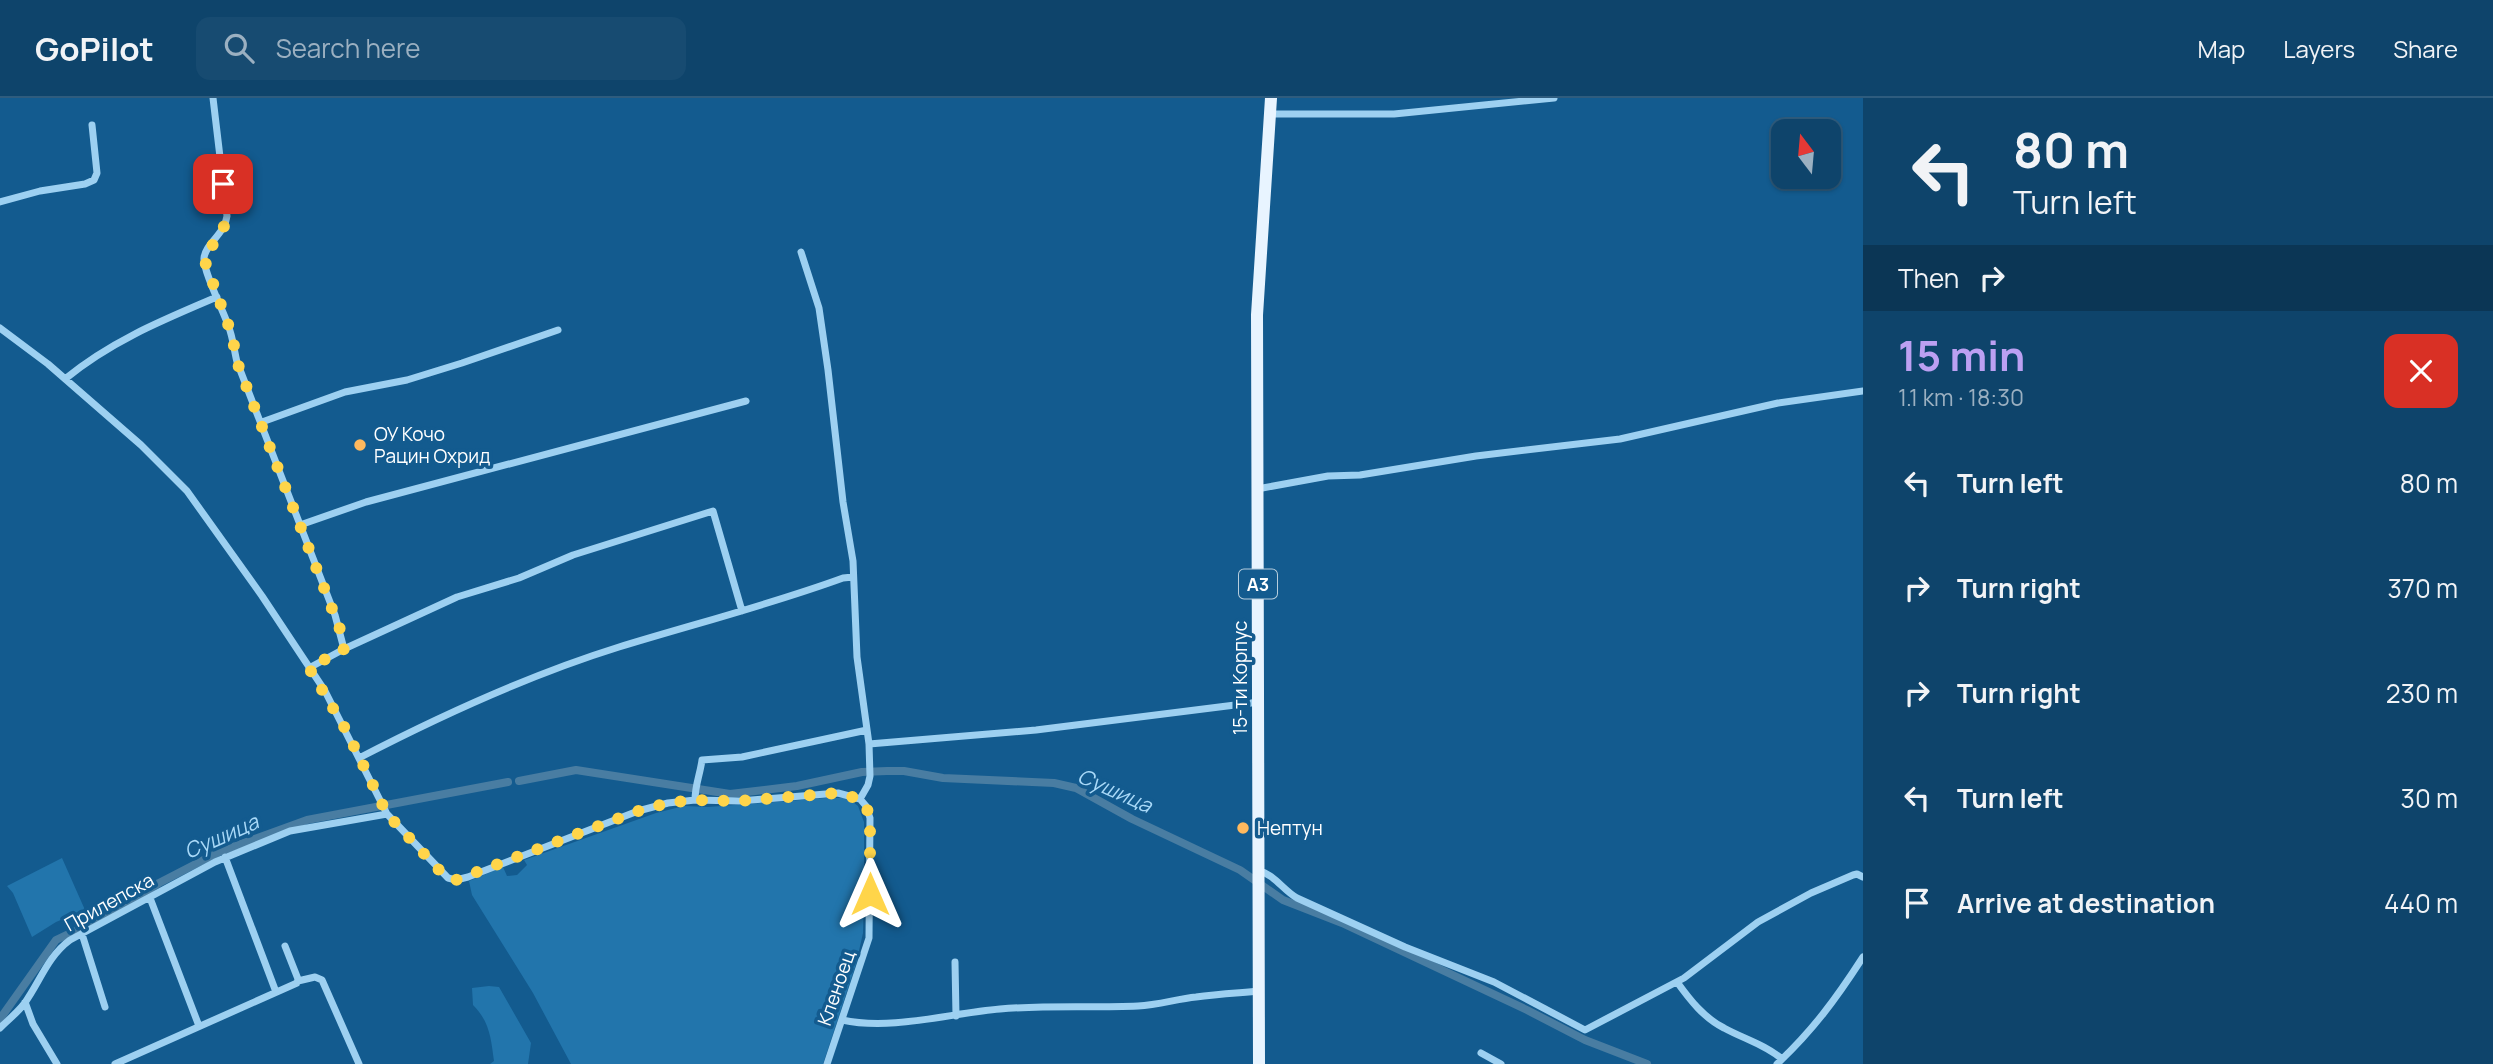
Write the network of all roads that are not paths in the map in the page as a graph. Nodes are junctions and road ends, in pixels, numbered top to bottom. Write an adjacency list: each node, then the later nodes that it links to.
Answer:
1 (213, 98): 8 (street)
2 (1271, 98): 4 (main road, A3)
3 (1554, 98): 4 (street)
4 (1270, 114): 15 (main road, 15-ти Корпус / A3)
5 (92, 125): 6 (street)
6 (0, 202)
7 (801, 253): 17 (street)
8 (217, 297): 11 (street); 14 (street)
9 (0, 328): 11 (street)
10 (558, 330): 14 (street)
11 (65, 379): 20 (street)
12 (1863, 391): 15 (street)
13 (746, 401): 16 (street)
14 (262, 422): 16 (street)
15 (1257, 489): 21 (main road, 15-ти Корпус / A3)
16 (300, 525): 19 (street)
17 (853, 577): 18 (street); 22 (street)
18 (742, 611): 19 (street); 24 (street)
19 (344, 649): 20 (street)
20 (309, 668): 24 (street)
21 (1259, 702): 23 (street); 29 (main road, 15-ти Корпус / A3)
22 (867, 730): 23 (street); 26 (street)
23 (869, 744): 25 (street)
24 (359, 758): 27 (street)
25 (860, 799): 26 (street); 43 (street, Кленоец)
26 (695, 800): 27 (street)
27 (387, 814): 28 (street, Прилепска)
28 (225, 857): 31 (street, Прилепска); 39 (street)
29 (1259, 873): 37 (street); 38 (main road, 15-ти Корпус / A3)
30 (1863, 877): 37 (street)
31 (150, 898): 32 (street, Прилепска); 44 (street)
32 (82, 934): 40 (street, Прилепска); 41 (street)
33 (285, 946): 36 (street)
34 (1863, 957): 47 (street)
35 (955, 962): 42 (street)
36 (298, 981): 39 (street); 50 (street)
37 (1676, 982): 47 (street)
38 (1259, 991): 42 (street); 52 (main road, 15-ти Корпус / A3)
39 (276, 992): 44 (street)
40 (24, 1002): 45 (street, Прилепска); 48 (street)
41 (106, 1007)
42 (956, 1016): 43 (street)
43 (842, 1020): 51 (street, Кленоец)
44 (198, 1026): 49 (street)
45 (0, 1028)
46 (1481, 1054): 53 (street)
47 (1779, 1062)
48 (57, 1064)
49 (115, 1064)
50 (359, 1064)
51 (827, 1064)
52 (1259, 1064)
53 (1502, 1064)

